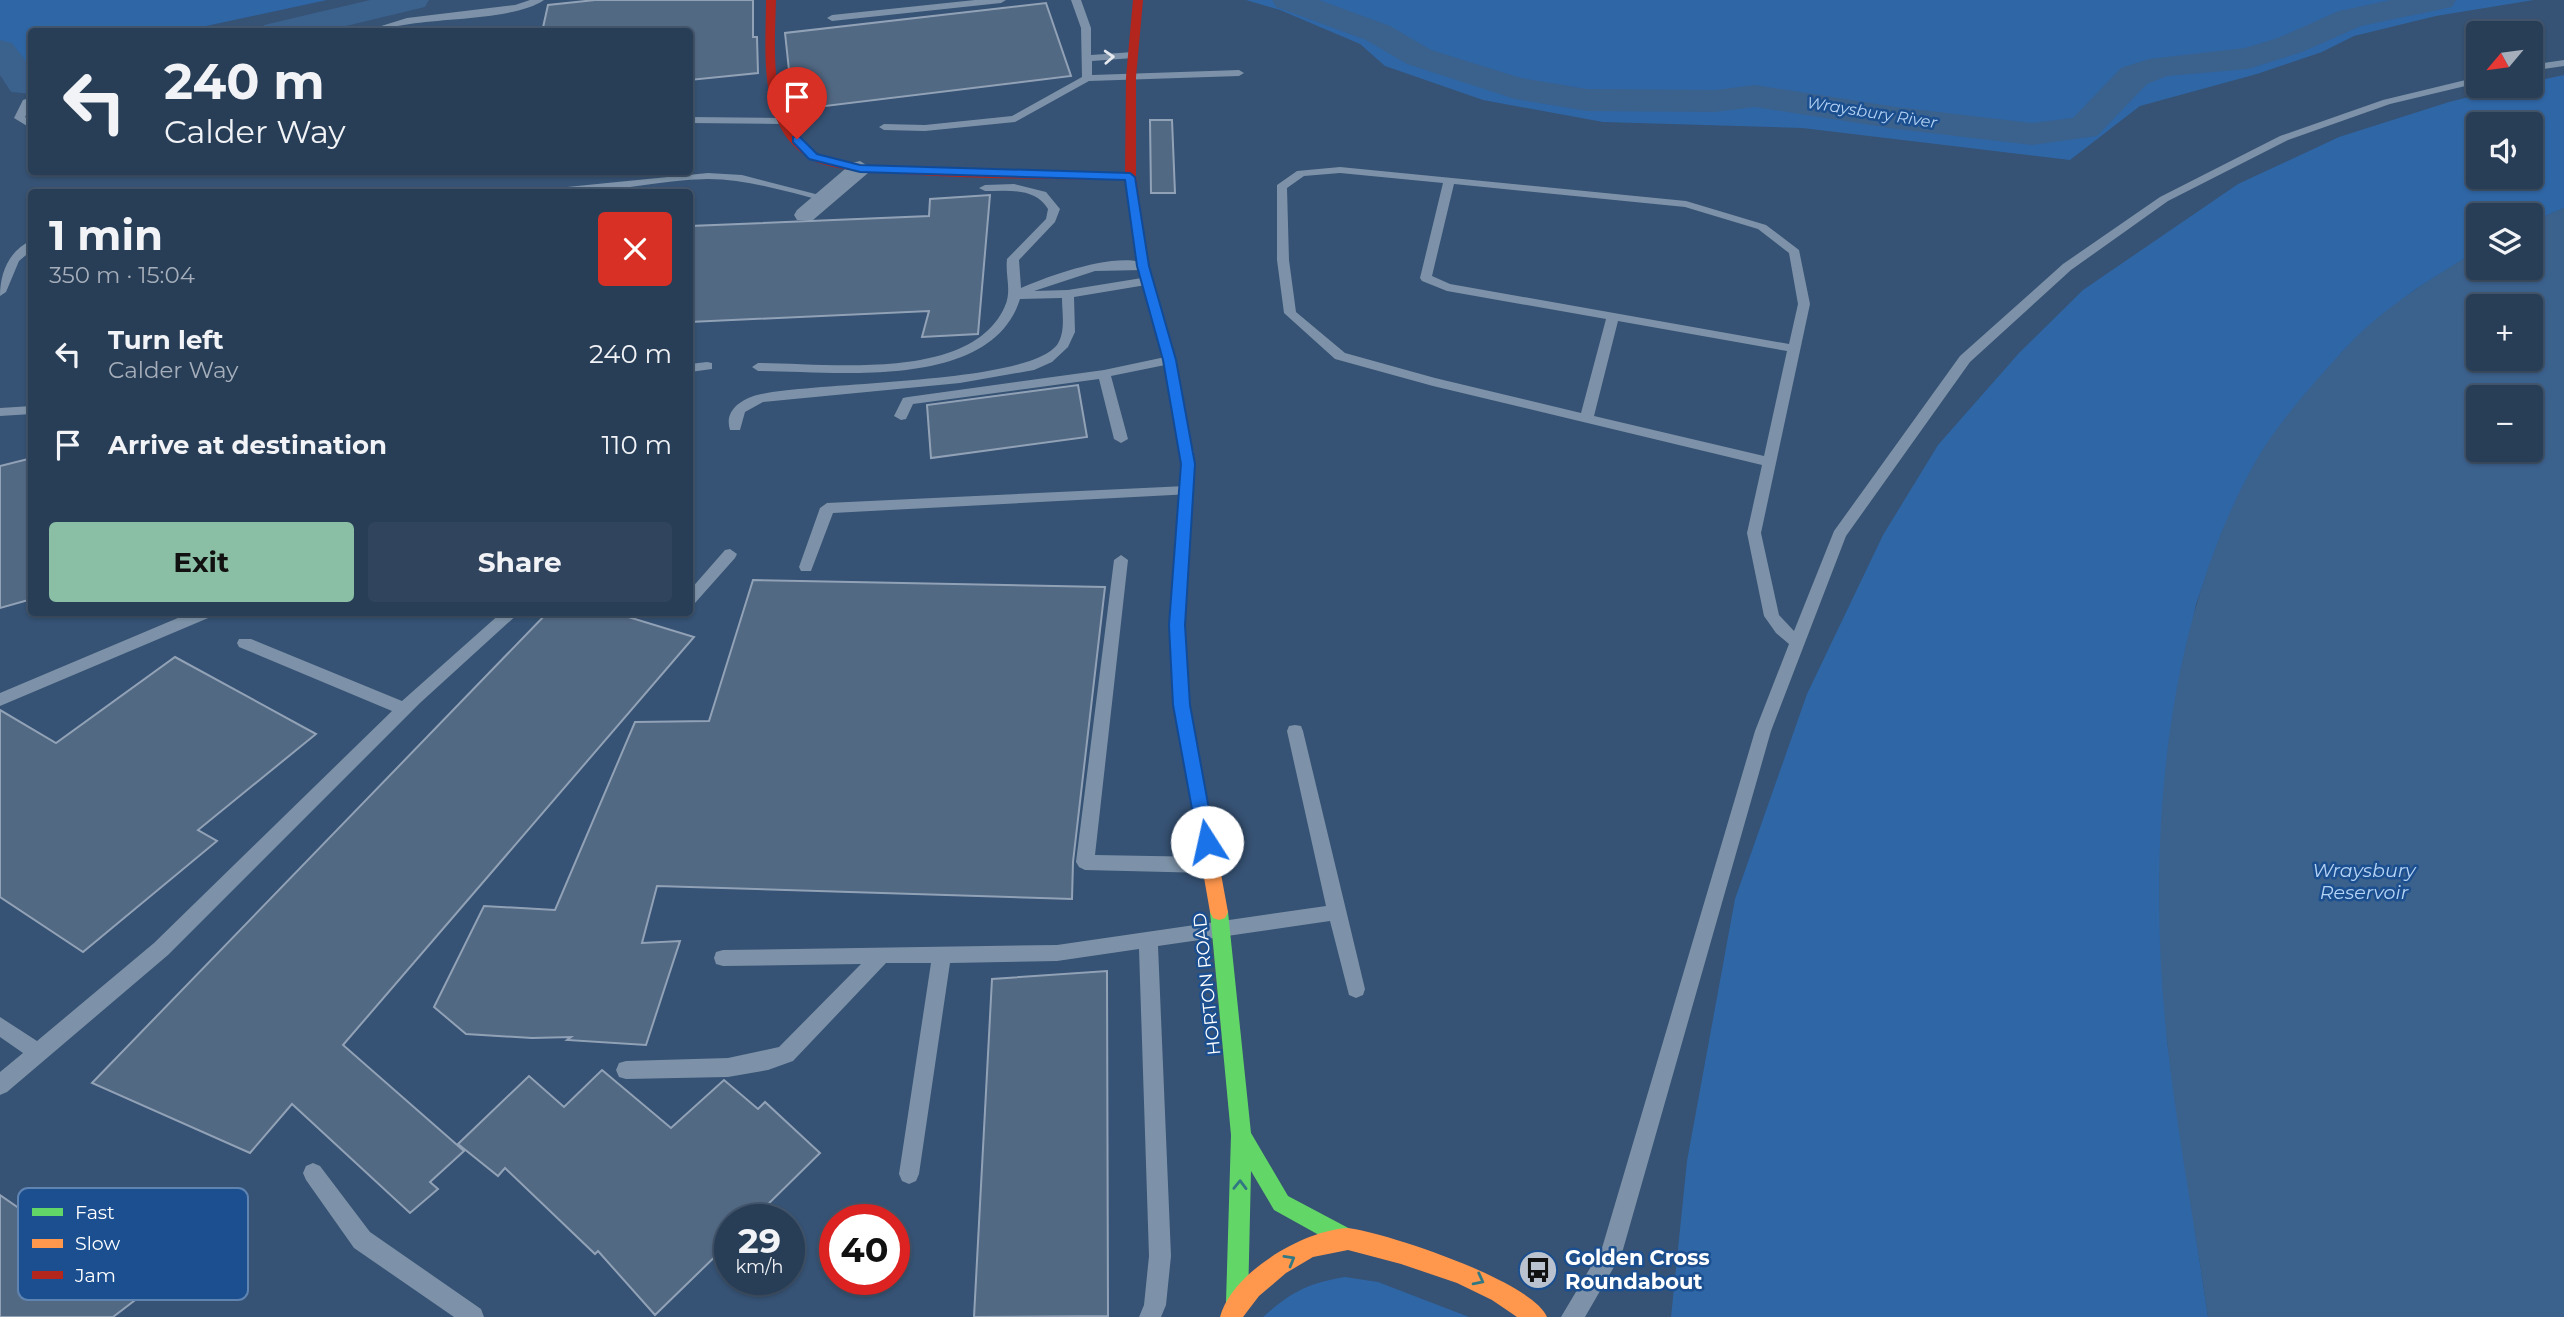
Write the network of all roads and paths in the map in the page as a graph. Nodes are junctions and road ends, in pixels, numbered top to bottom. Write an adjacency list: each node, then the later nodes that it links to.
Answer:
1 (539, 0): 7 (lane)
2 (771, 0): 18 (street)
3 (1001, 0): 6 (lane)
4 (1076, 0): 9 (lane)
5 (1138, 0): 8 (street, HORTON ROAD)
6 (832, 18)
7 (381, 28)
8 (1133, 55): 9 (lane, one-way to 8); 13 (street, HORTON ROAD)
9 (1086, 58): 14 (lane)
10 (2564, 63): 11 (lane)
11 (2543, 66)
12 (1239, 73): 13 (lane)
13 (1131, 76): 14 (lane); 22 (street, HORTON ROAD)
14 (1087, 78): 20 (lane)
15 (2466, 83): 57 (lane)
16 (28, 102): 19 (lane)
17 (693, 120): 18 (lane)
18 (785, 121): 21 (street)
19 (28, 124)
20 (884, 127)
21 (860, 168): 22 (street); 26 (street)
22 (1130, 177): 28 (street, HORTON ROAD)
23 (1450, 181): 35 (lane); 36 (lane); 45 (lane)
24 (985, 188): 34 (lane)
25 (577, 189): 26 (lane)
26 (825, 198): 27 (street)
27 (805, 215)
28 (1138, 237): 30 (lane); 31 (street, HORTON ROAD)
29 (28, 247): 32 (lane)
30 (1094, 269): 31 (lane); 34 (lane)
31 (1146, 274): 33 (lane); 37 (street, HORTON ROAD)
32 (0, 292)
33 (1068, 294): 34 (lane); 46 (lane)
34 (1015, 295): 39 (lane)
35 (1613, 317): 36 (lane); 45 (lane)
36 (1794, 349): 48 (lane)
37 (1170, 360): 41 (lane); 49 (street, HORTON ROAD)
38 (707, 366): 40 (lane)
39 (758, 367)
40 (693, 368)
41 (1104, 374): 44 (lane); 47 (lane)
42 (28, 410): 43 (lane)
43 (0, 412)
44 (901, 416)
45 (1586, 419): 48 (lane)
46 (735, 427)
47 (1121, 439)
48 (1770, 462): 57 (lane)
49 (1186, 491): 52 (lane); 61 (street, HORTON ROAD)
50 (730, 554): 53 (lane)
51 (1121, 560): 61 (lane)
52 (806, 567)
53 (693, 596)
54 (198, 616): 58 (lane)
55 (509, 616): 59 (lane)
56 (245, 642): 59 (lane)
57 (1797, 642): 81 (lane)
58 (0, 699)
59 (404, 709): 70 (lane)
60 (1295, 731): 62 (lane)
61 (1211, 865): 63 (street, HORTON ROAD)
62 (1338, 912): 63 (lane); 68 (lane)
63 (1222, 927): 64 (lane); 73 (street, HORTON ROAD)
64 (1149, 940): 66 (lane); 79 (lane)
65 (882, 955): 66 (lane); 67 (lane); 71 (lane)
66 (942, 955): 75 (lane)
67 (723, 958)
68 (1356, 989)
69 (0, 1026): 70 (lane)
70 (38, 1053): 72 (lane)
71 (626, 1070)
72 (0, 1085)
73 (1241, 1135): 76 (street, HORTON ROAD); 77 (street, HORTON ROAD, one-way to 73)
74 (313, 1173): 78 (lane)
75 (909, 1174)
76 (1346, 1239): 77 (street, one-way to 76); 80 (street, one-way to 80)
77 (1234, 1310)
78 (473, 1317)
79 (1150, 1317)
80 (1536, 1317)
81 (1572, 1317)

